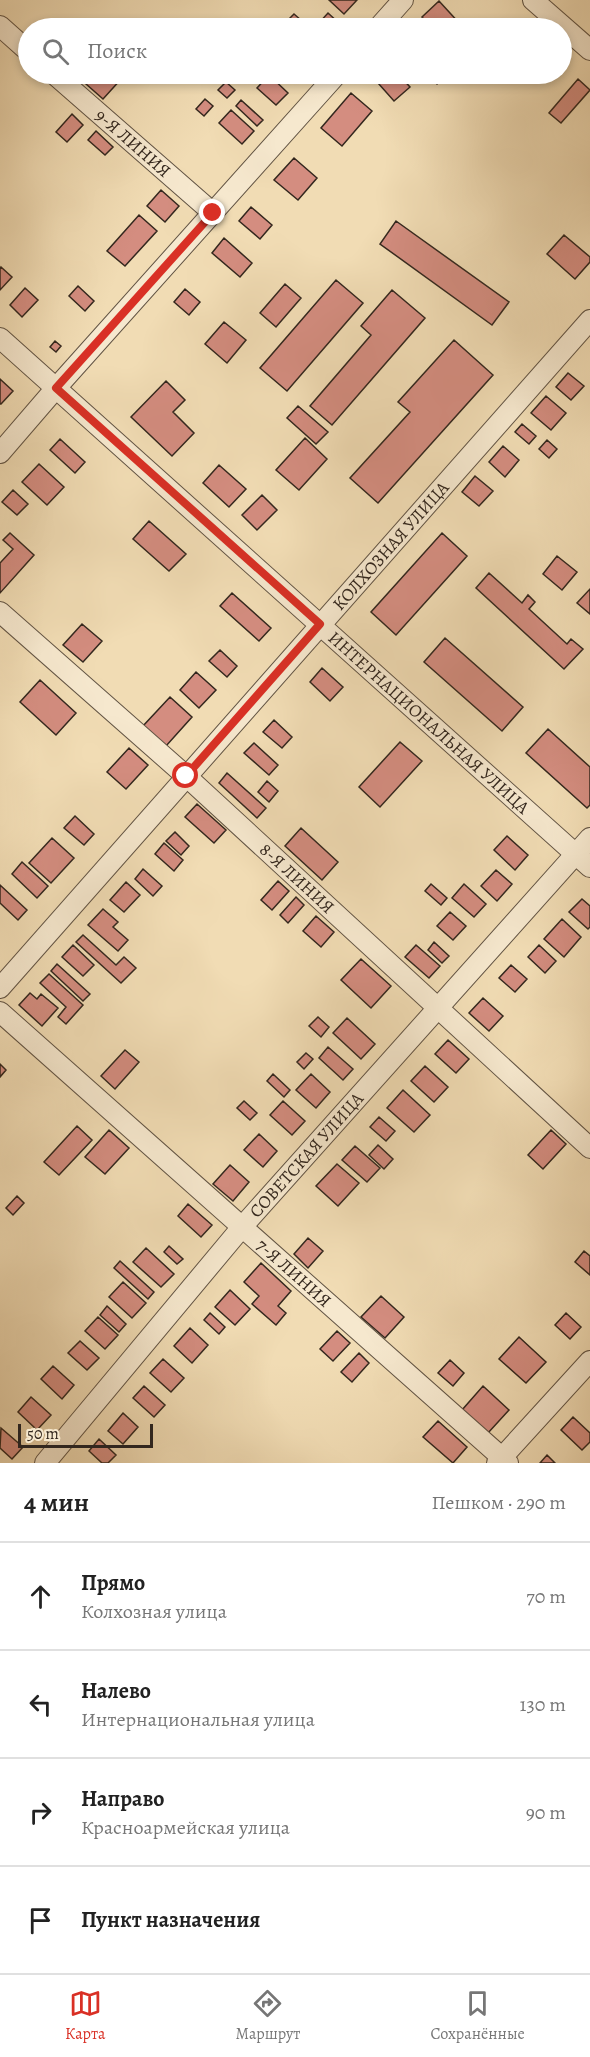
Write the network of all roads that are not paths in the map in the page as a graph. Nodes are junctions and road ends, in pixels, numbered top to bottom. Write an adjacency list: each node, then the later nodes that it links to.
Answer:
1 (403, 0): 3 (street)
2 (533, 0): 4 (street)
3 (387, 18)
4 (554, 18)
5 (0, 26): 7 (street)
6 (572, 34): 8 (street)
7 (18, 42)
8 (590, 50)
9 (65, 84): 11 (street, 9-Я ЛИНИЯ)
10 (328, 84): 11 (street)
11 (213, 213): 14 (street)
12 (590, 320): 17 (street, КОЛХОЗНАЯ УЛИЦА)
13 (0, 338): 14 (street, ИНТЕРНАЦИОНАЛЬНАЯ УЛИЦА)
14 (56, 388): 15 (street); 17 (street, ИНТЕРНАЦИОНАЛЬНАЯ УЛИЦА)
15 (0, 453)
16 (0, 612): 18 (street, 8-Я ЛИНИЯ)
17 (320, 624): 18 (street, КОЛХОЗНАЯ УЛИЦА); 20 (street, ИНТЕРНАЦИОНАЛЬНАЯ УЛИЦА)
18 (186, 776): 21 (street, КОЛХОЗНАЯ УЛИЦА); 22 (street, 8-Я ЛИНИЯ)
19 (590, 838): 20 (street, СОВЕТСКАЯ УЛИЦА)
20 (583, 860): 22 (street, СОВЕТСКАЯ УЛИЦА)
21 (0, 988)
22 (438, 1008): 24 (street, 8-Я ЛИНИЯ); 25 (street, СОВЕТСКАЯ УЛИЦА)
23 (0, 1012): 25 (street, 7-Я ЛИНИЯ)
24 (590, 1148)
25 (242, 1227): 27 (street, 7-Я ЛИНИЯ); 28 (street, СОВЕТСКАЯ УЛИЦА)
26 (590, 1361): 27 (street)
27 (503, 1461)
28 (45, 1463)

